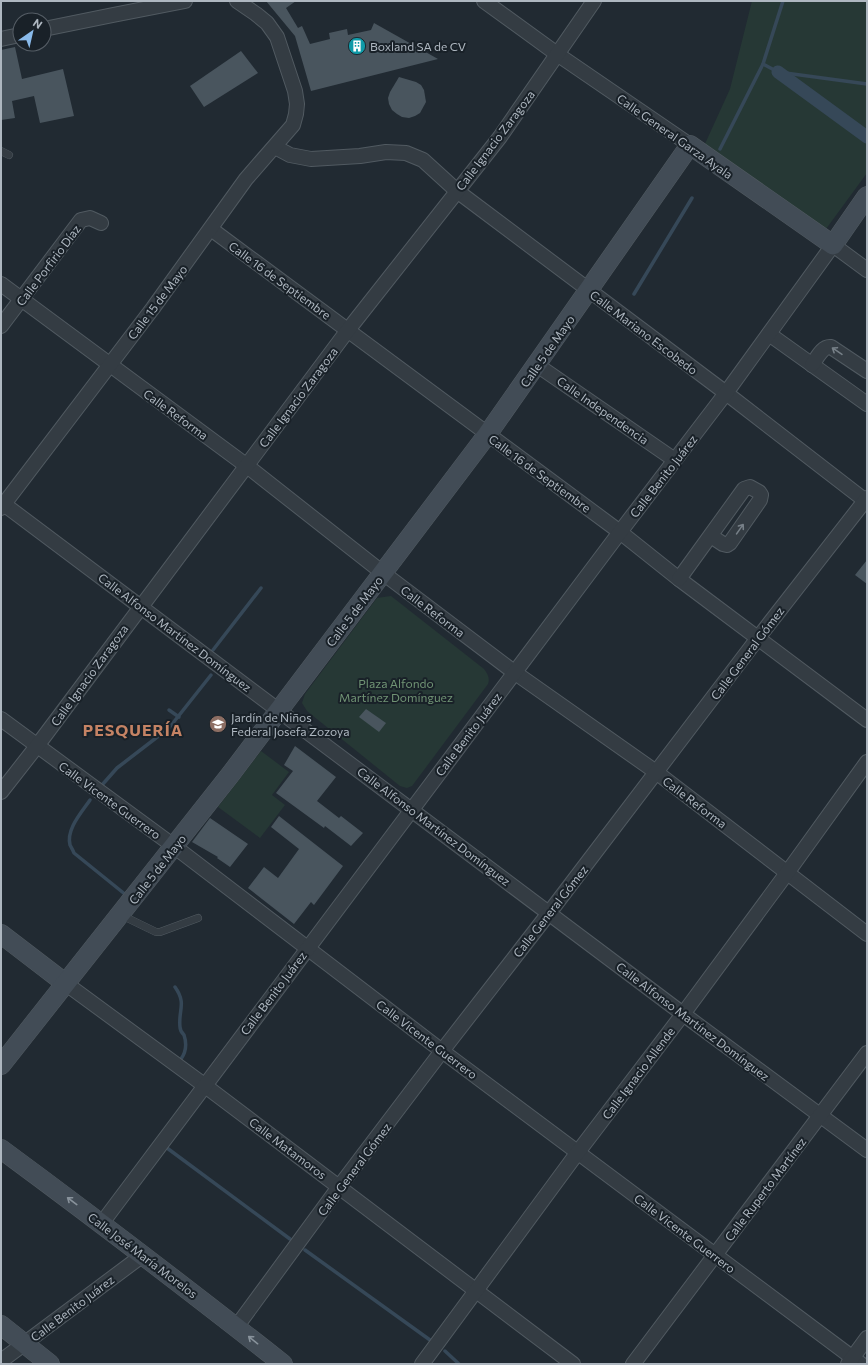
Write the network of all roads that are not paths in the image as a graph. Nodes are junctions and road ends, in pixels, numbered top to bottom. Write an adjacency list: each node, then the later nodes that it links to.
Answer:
1 (185, 1): 5 (street)
2 (237, 1): 11 (street, Calle 15 de Mayo)
3 (484, 1): 9 (street, Calle General Garza Ayala)
4 (594, 1): 9 (street, Calle Ignacio Zaragoza)
5 (154, 4): 6 (street)
6 (52, 27)
7 (12, 37): 8 (street)
8 (1, 39)
9 (558, 54): 10 (street, Calle General Garza Ayala); 14 (street, Calle Ignacio Zaragoza)
10 (690, 145): 18 (street, Calle General Garza Ayala); 21 (street, Calle 5 de Mayo)
11 (275, 147): 14 (street, Calle Mariano Escobedo); 17 (street, Calle 15 de Mayo)
12 (1, 151): 13 (lane)
13 (9, 155)
14 (457, 191): 21 (street, Calle Mariano Escobedo); 24 (street, Calle Ignacio Zaragoza)
15 (867, 196): 18 (street)
16 (101, 223): 22 (street, Calle Porfirio Díaz)
17 (211, 229): 24 (street, Calle 16 de Septiembre); 26 (street, Calle 15 de Mayo)
18 (833, 246): 19 (street, Calle General Garza Ayala); 25 (street, Calle Benito Juárez)
19 (867, 270)
20 (1, 284): 22 (street, Calle Reforma)
21 (589, 291): 27 (street, Calle 5 de Mayo); 30 (street, Calle Mariano Escobedo)
22 (22, 300): 23 (street, Calle Porfirio Díaz); 26 (street, Calle Reforma)
23 (1, 326)
24 (348, 330): 32 (street, Calle 16 de Septiembre); 34 (street, Calle Ignacio Zaragoza)
25 (769, 334): 28 (street); 30 (street, Calle Benito Juárez)
26 (110, 365): 34 (street, Calle Reforma); 36 (street, Calle 15 de Mayo)
27 (537, 365): 32 (street, Calle 5 de Mayo); 33 (street, Calle Independencia)
28 (812, 365): 29 (street, one-way to 28); 31 (street)
29 (867, 371)
30 (726, 393): 35 (street, Calle Mariano Escobedo); 37 (street, Calle Benito Juárez)
31 (867, 404)
32 (487, 435): 37 (street, Calle 16 de Septiembre); 39 (street, Calle 5 de Mayo)
33 (669, 456)
34 (247, 466): 39 (street, Calle Reforma); 41 (street, Calle Ignacio Zaragoza)
35 (866, 500): 42 (street, Calle General Gómez)
36 (2, 504): 41 (street, Calle Alfonso Martínez Domínguez)
37 (620, 532): 40 (street, Calle 16 de Septiembre); 43 (street, Calle Benito Juárez)
38 (711, 536): 40 (street)
39 (382, 573): 43 (street, Calle Reforma); 44 (street, Calle 5 de Mayo)
40 (679, 579): 42 (street, Calle 16 de Septiembre)
41 (141, 606): 44 (street, Calle Alfonso Martínez Domínguez); 47 (street, Calle Ignacio Zaragoza)
42 (758, 638): 46 (street, Calle 16 de Septiembre); 49 (street, Calle General Gómez)
43 (514, 672): 49 (street, Calle Reforma); 51 (street, Calle Benito Juárez)
44 (280, 710): 51 (street, Calle Alfonso Martínez Domínguez); 52 (street, Calle 5 de Mayo)
45 (1, 719): 47 (street, Calle Vicente Guerrero)
46 (867, 720)
47 (37, 746): 50 (street, Calle Ignacio Zaragoza); 52 (street, Calle Vicente Guerrero)
48 (867, 762): 53 (street, Calle Ignacio Allende)
49 (656, 772): 53 (street, Calle Reforma); 54 (street, Calle General Gómez)
50 (1, 792)
51 (411, 809): 54 (street, Calle Alfonso Martínez Domínguez); 59 (street, Calle Benito Juárez)
52 (175, 847): 55 (street, Calle 5 de Mayo); 59 (street, Calle Vicente Guerrero)
53 (788, 873): 58 (street, Calle Reforma); 61 (street, Calle Ignacio Allende)
54 (549, 913): 61 (street, Calle Alfonso Martínez Domínguez); 62 (street, Calle General Gómez)
55 (121, 915): 56 (lane); 60 (street, Calle 5 de Mayo)
56 (198, 918)
57 (1, 934): 60 (street, Calle Matamoros)
58 (867, 934)
59 (307, 948): 62 (street, Calle Vicente Guerrero); 65 (street, Calle Benito Juárez)
60 (65, 983): 64 (street, Calle 5 de Mayo); 65 (street, Calle Matamoros)
61 (683, 1014): 66 (street, Calle Alfonso Martínez Domínguez); 69 (street, Calle Ignacio Allende)
62 (442, 1051): 69 (street, Calle Vicente Guerrero); 70 (street, Calle General Gómez)
63 (867, 1053): 66 (street, Calle Ruperto Martínez)
64 (1, 1065)
65 (204, 1085): 70 (street, Calle Matamoros); 71 (street, Calle Benito Juárez)
66 (821, 1115): 68 (street, Calle Alfonso Martínez Domínguez); 73 (street, Calle Ruperto Martínez)
67 (2, 1150): 71 (street, Calle José María Morelos, one-way to 67)
68 (867, 1150)
69 (578, 1152): 73 (street, Calle Vicente Guerrero); 74 (street, Calle Ignacio Allende)
70 (339, 1187): 74 (street, Calle Matamoros); 76 (street, Calle General Gómez)
71 (102, 1223): 72 (street, Calle José María Morelos)
72 (143, 1255): 76 (street, Calle José María Morelos); 78 (street, Calle Benito Juárez)
73 (715, 1256): 80 (street, Calle Vicente Guerrero); 85 (street, Calle Ruperto Martínez)
74 (476, 1291): 83 (street, Calle Ignacio Allende); 84 (street, Calle Matamoros)
75 (1, 1325): 78 (street)
76 (237, 1326): 82 (street, Calle José María Morelos, one-way to 76)
77 (867, 1338): 80 (street)
78 (25, 1344): 79 (street, Calle Benito Juárez); 81 (street)
79 (1, 1361)
80 (854, 1362)
81 (50, 1364)
82 (283, 1364)
83 (422, 1364)
84 (573, 1364)
85 (633, 1364)

